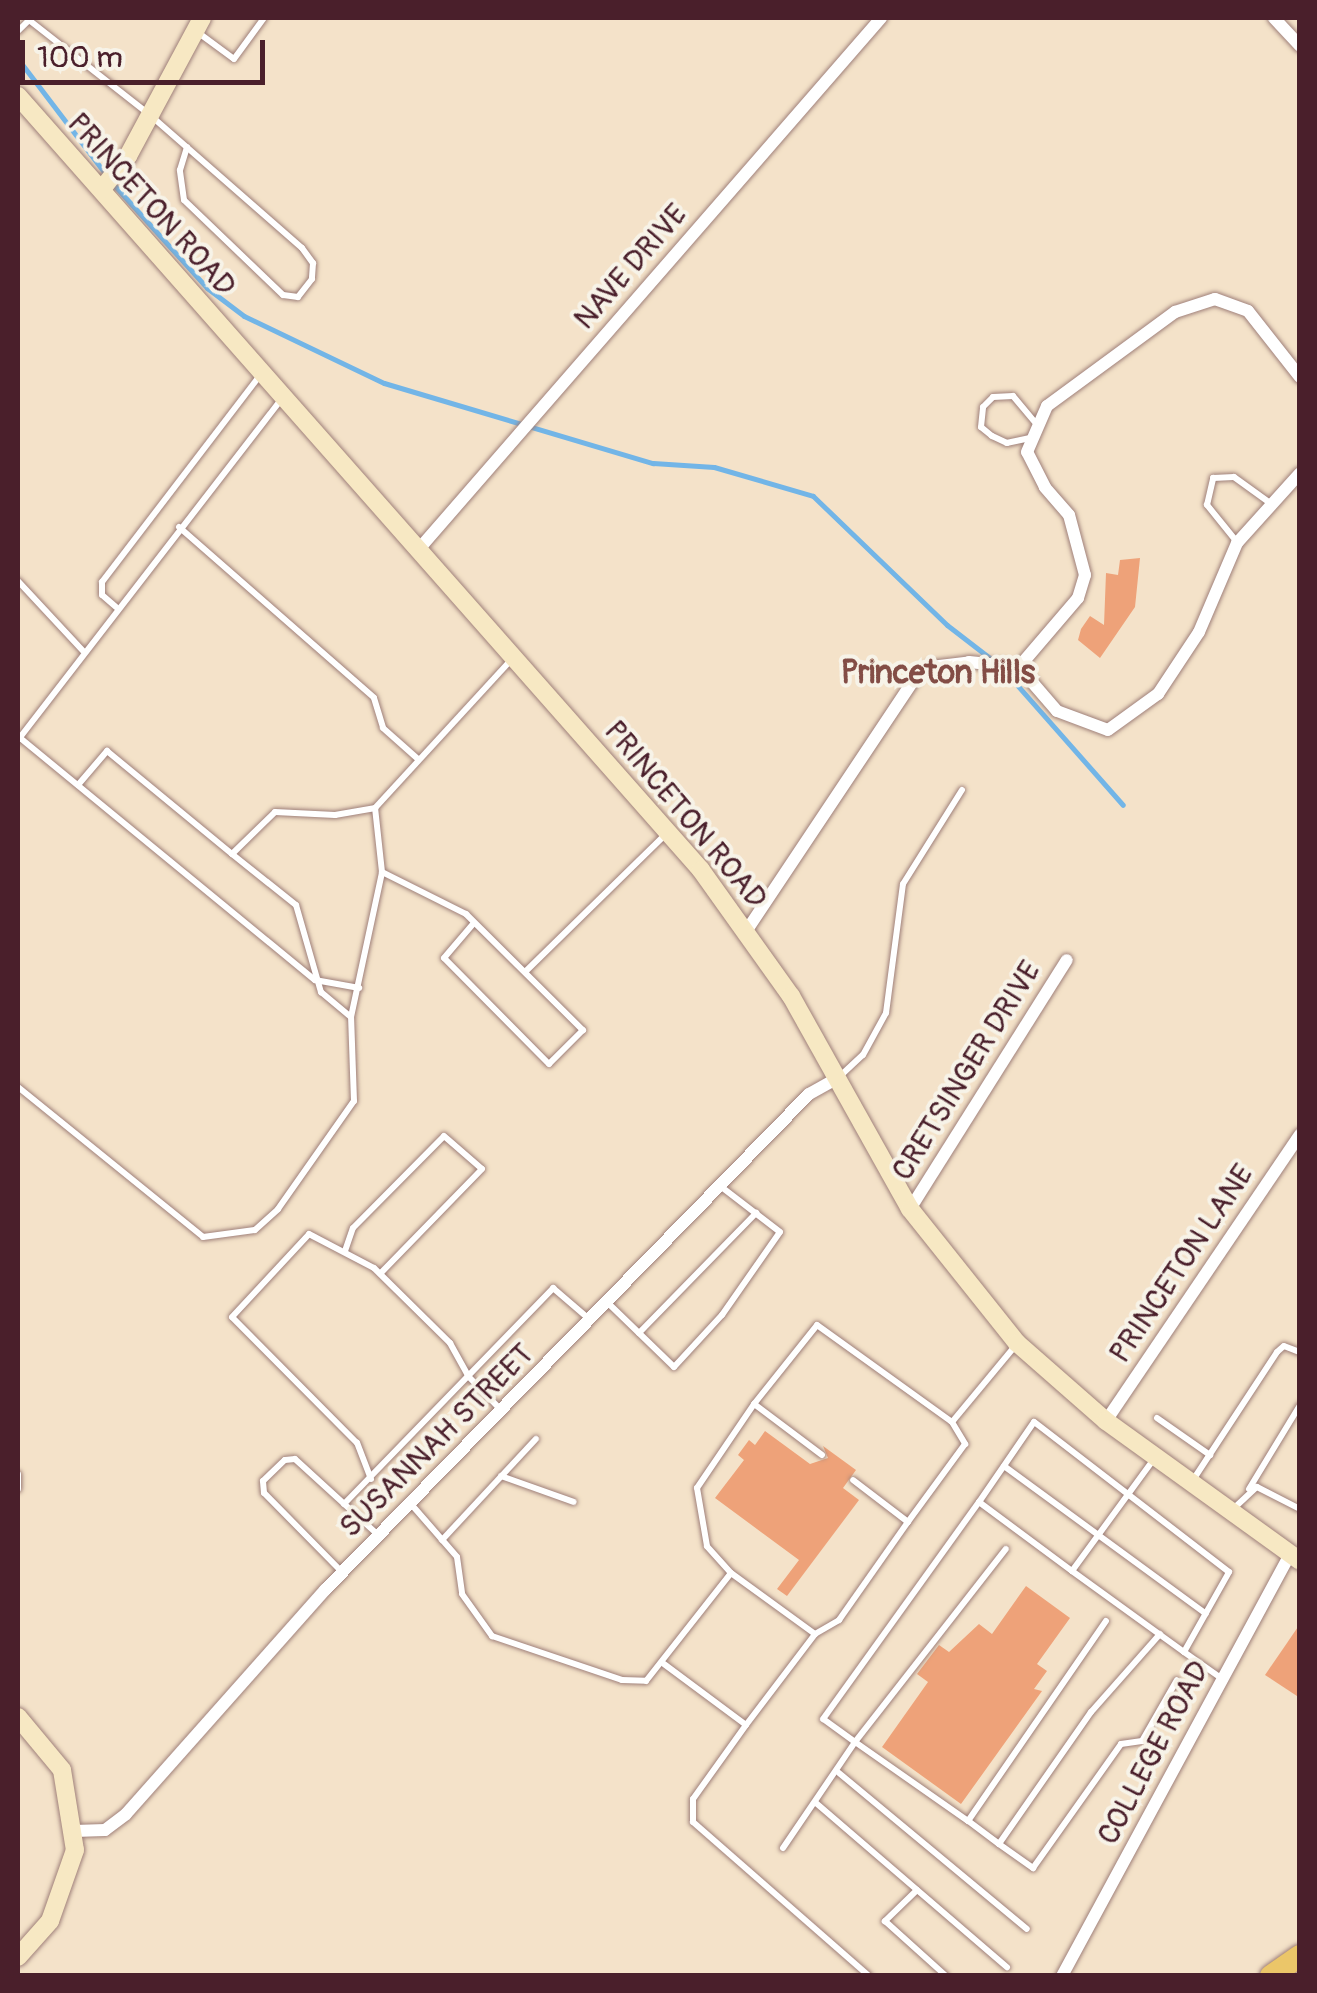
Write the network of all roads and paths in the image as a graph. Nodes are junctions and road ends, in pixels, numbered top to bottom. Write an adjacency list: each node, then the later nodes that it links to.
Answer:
1 (30, 18): 6 (lane); 9 (lane)
2 (264, 18): 5 (lane)
3 (880, 18): 21 (street, NAVE DRIVE)
4 (1274, 18): 7 (street)
5 (198, 24): 9 (street)
6 (18, 31)
7 (1300, 46)
8 (18, 96): 11 (street, PRINCETON ROAD)
9 (150, 115): 10 (lane); 11 (street)
10 (186, 147): 10 (lane)
11 (102, 189): 12 (street, PRINCETON ROAD)
12 (263, 372): 14 (street, PRINCETON ROAD); 23 (lane)
13 (1300, 377): 15 (street)
14 (285, 395): 19 (lane); 21 (street, PRINCETON ROAD)
15 (1036, 423): 16 (street); 16 (lane)
16 (1030, 438): 26 (street)
17 (1300, 473): 18 (street)
18 (1270, 503): 20 (street); 20 (lane)
19 (178, 527): 23 (lane); 28 (lane)
20 (1237, 543): 26 (street)
21 (419, 549): 25 (street, PRINCETON ROAD)
22 (18, 581): 24 (lane)
23 (116, 607): 24 (lane)
24 (83, 651): 27 (lane)
25 (514, 656): 28 (lane); 32 (street, PRINCETON ROAD)
26 (1019, 668): 36 (street)
27 (18, 739): 29 (lane)
28 (418, 759): 31 (lane)
29 (78, 785): 33 (lane); 39 (lane)
30 (962, 790): 42 (lane)
31 (375, 808): 33 (lane); 34 (lane)
32 (668, 832): 36 (street, PRINCETON ROAD); 38 (lane)
33 (232, 854): 39 (lane)
34 (382, 872): 35 (lane); 40 (lane)
35 (473, 924): 38 (lane); 38 (lane)
36 (746, 930): 42 (street, PRINCETON ROAD)
37 (1067, 960): 46 (street, CRETSINGER DRIVE)
38 (526, 972)
39 (315, 980): 40 (lane); 41 (lane)
40 (359, 988): 41 (lane)
41 (351, 1017): 43 (lane)
42 (838, 1078): 45 (street, SUSANNAH STREET); 46 (street, PRINCETON ROAD)
43 (18, 1086)
44 (1300, 1134): 60 (street, PRINCETON LANE)
45 (720, 1186): 47 (lane); 50 (street, SUSANNAH STREET)
46 (910, 1209): 53 (street, PRINCETON ROAD)
47 (756, 1213): 52 (lane); 52 (lane)
48 (346, 1251): 49 (lane); 49 (lane); 69 (lane)
49 (380, 1274): 55 (lane)
50 (608, 1302): 51 (street, SUSANNAH STREET); 52 (lane)
51 (590, 1320): 55 (lane); 58 (street, SUSANNAH STREET)
52 (639, 1333)
53 (1017, 1343): 60 (street, PRINCETON ROAD); 61 (lane)
54 (1300, 1352): 63 (lane)
55 (468, 1376): 58 (lane); 69 (lane)
56 (754, 1404): 61 (lane); 64 (lane); 89 (lane)
57 (1300, 1405): 73 (lane)
58 (502, 1411): 77 (street, SUSANNAH STREET)
59 (1157, 1418): 63 (lane)
60 (1106, 1421): 65 (street, PRINCETON ROAD)
61 (952, 1422): 81 (lane)
62 (536, 1438): 68 (lane)
63 (1210, 1455): 71 (lane)
64 (822, 1456)
65 (1156, 1457): 71 (street, PRINCETON ROAD); 74 (lane)
66 (1004, 1466): 74 (lane); 76 (lane); 82 (lane)
67 (18, 1474): 72 (lane)
68 (501, 1476): 75 (lane); 84 (lane)
69 (371, 1479): 78 (lane)
70 (853, 1480): 81 (lane)
71 (1191, 1483): 80 (street, PRINCETON ROAD)
72 (18, 1489)
73 (1249, 1489): 79 (lane); 80 (lane)
74 (1126, 1493): 82 (lane); 90 (lane)
75 (574, 1502)
76 (979, 1502): 87 (lane); 100 (lane)
77 (410, 1503): 83 (street, SUSANNAH STREET); 84 (lane)
78 (344, 1504): 83 (lane); 88 (lane)
79 (1300, 1509)
80 (1231, 1512): 86 (street, PRINCETON ROAD)
81 (908, 1522): 92 (lane)
82 (1096, 1534): 87 (lane); 90 (lane)
83 (378, 1535): 88 (street, SUSANNAH STREET)
84 (442, 1540): 95 (lane)
85 (1006, 1548): 100 (lane)
86 (1295, 1557): 96 (street, COLLEGE ROAD)
87 (1072, 1571): 93 (lane)
88 (342, 1572): 104 (street, SUSANNAH STREET)
89 (732, 1573): 92 (lane); 95 (lane)
90 (1206, 1614): 94 (lane)
91 (1106, 1622): 103 (lane)
92 (815, 1634): 99 (lane)
93 (1160, 1634): 94 (lane); 105 (lane)
94 (1184, 1652): 96 (lane)
95 (664, 1664): 99 (lane)
96 (1222, 1678): 114 (street, COLLEGE ROAD)
97 (1176, 1680): 105 (lane)
98 (18, 1717): 104 (street)
99 (746, 1725): 112 (lane)
100 (855, 1742): 101 (lane); 103 (lane)
101 (839, 1773): 102 (lane); 108 (lane)
102 (816, 1803): 106 (lane); 107 (lane)
103 (968, 1821): 105 (lane)
104 (74, 1832): 110 (street)
105 (999, 1844)
106 (782, 1848)
107 (917, 1890): 111 (lane); 113 (lane)
108 (1027, 1930)
109 (1300, 1956): 115 (highway)
110 (18, 1957)
111 (1007, 1968)
112 (869, 1976)
113 (946, 1976)
114 (1062, 1976)
115 (1271, 1976)

